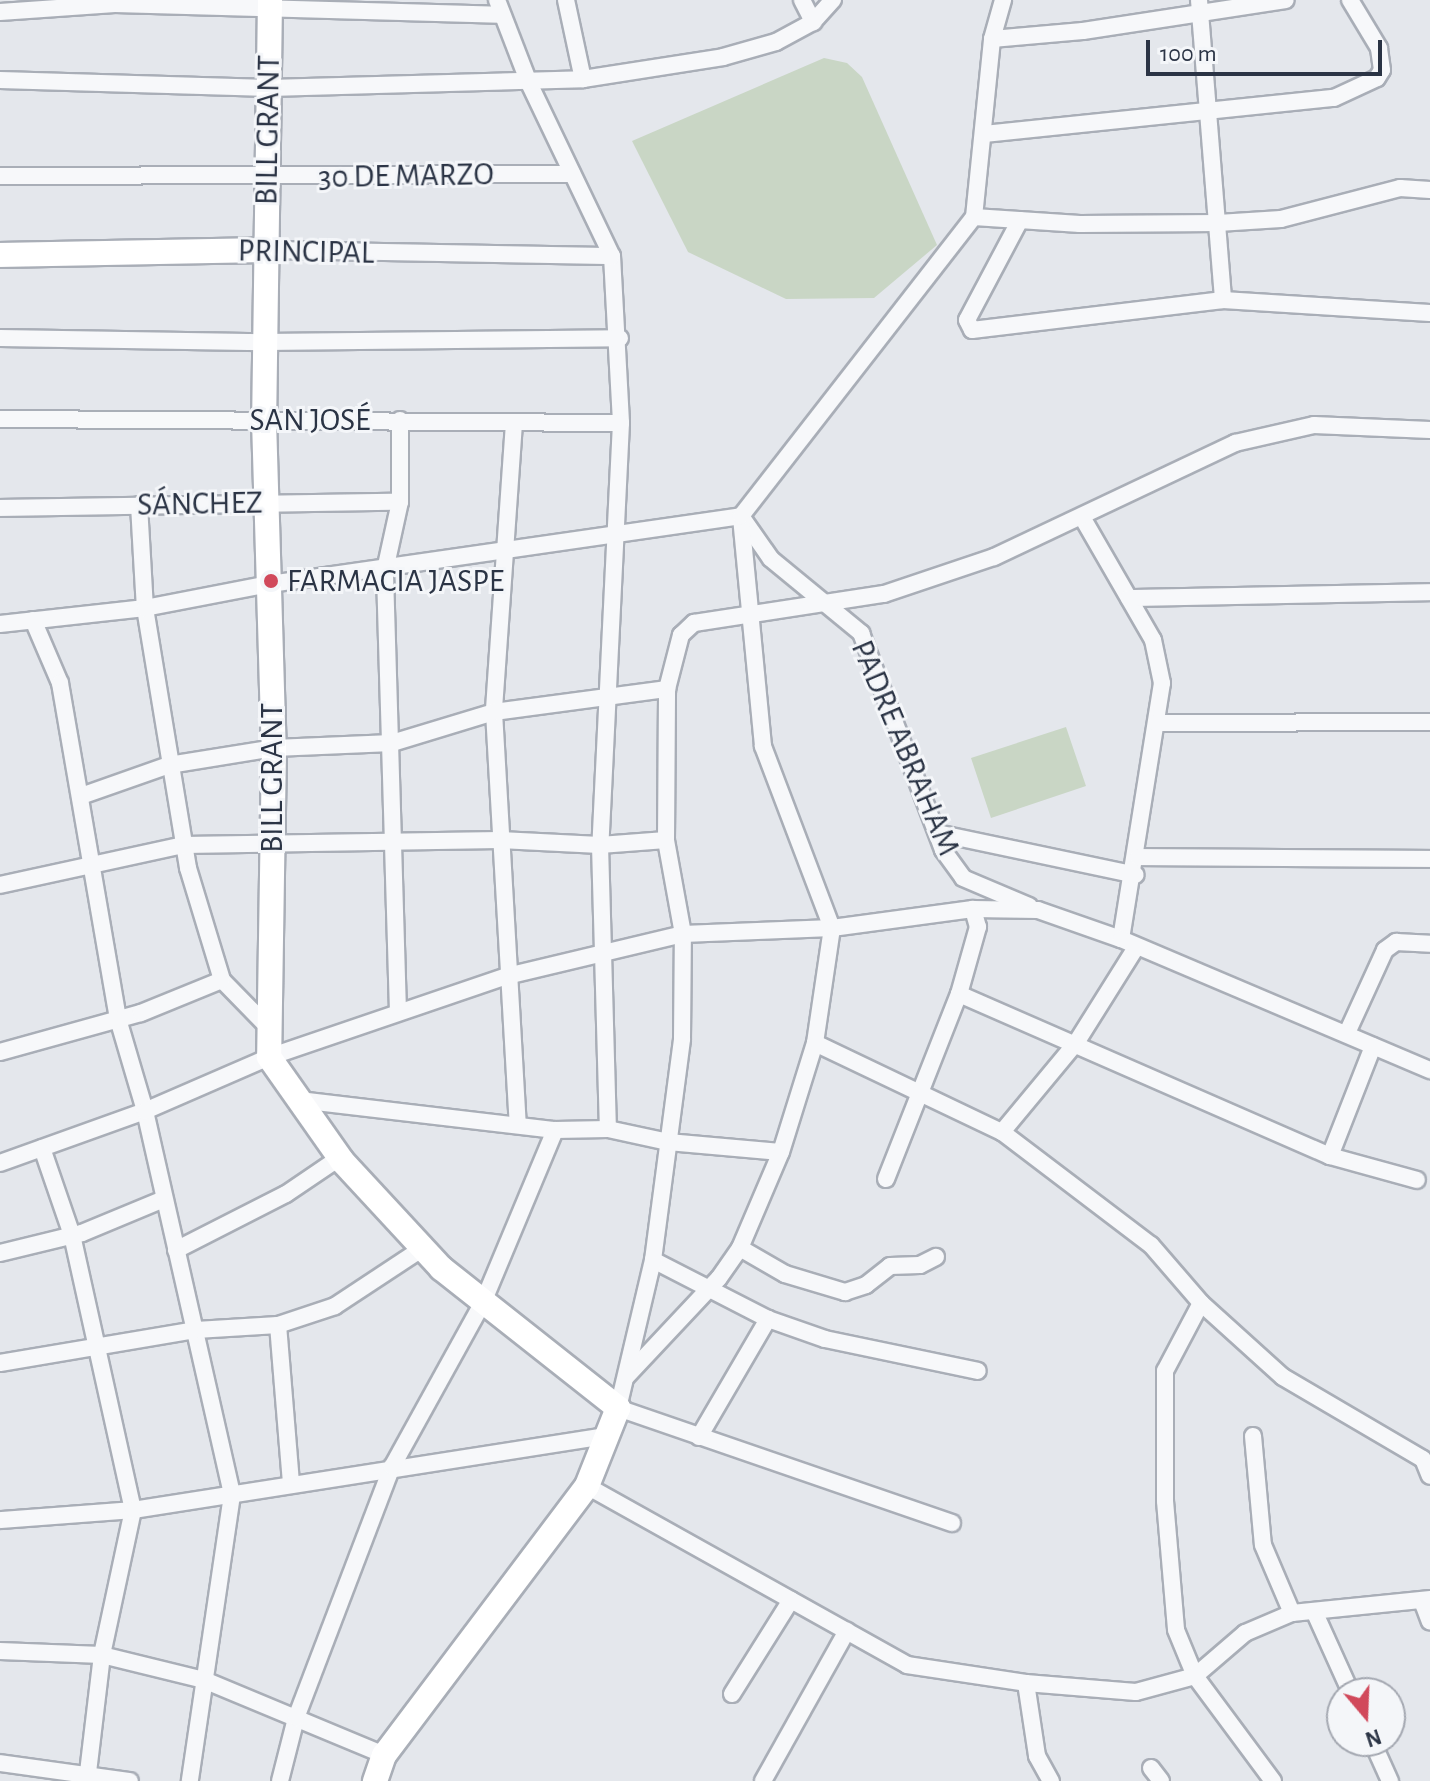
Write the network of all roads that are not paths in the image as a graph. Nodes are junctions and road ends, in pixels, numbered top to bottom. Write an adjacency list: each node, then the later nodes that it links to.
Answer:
1 (566, 0): 13 (street)
2 (802, 0): 11 (street)
3 (833, 0): 11 (street)
4 (1003, 0): 12 (street)
5 (1286, 0): 8 (street)
6 (1350, 0): 17 (street)
7 (270, 3): 9 (street); 10 (street); 16 (street, BILL GRANT)
8 (1199, 7): 12 (street); 17 (street)
9 (498, 8): 15 (street)
10 (0, 12)
11 (813, 22): 13 (street)
12 (992, 39): 18 (street)
13 (583, 79): 15 (street)
14 (0, 80): 16 (street)
15 (529, 83): 16 (street); 19 (street)
16 (269, 88): 21 (street, BILL GRANT)
17 (1208, 112): 18 (street); 25 (street)
18 (984, 134): 23 (street)
19 (572, 174): 21 (street, 30 DE MARZO); 28 (street)
20 (0, 176): 21 (street, 30 DE MARZO)
21 (268, 178): 26 (street, BILL GRANT)
22 (1430, 190): 25 (street)
23 (974, 217): 24 (street); 44 (street)
24 (1020, 220): 25 (street); 29 (street)
25 (1218, 223): 29 (street)
26 (267, 250): 27 (street, PRINCIPAL); 28 (street, PRINCIPAL); 33 (street, BILL GRANT)
27 (0, 255)
28 (612, 256): 32 (street)
29 (1223, 300): 30 (street)
30 (1430, 313)
31 (0, 338): 33 (street)
32 (620, 338): 33 (street); 38 (street)
33 (264, 342): 35 (street, BILL GRANT)
34 (0, 419): 35 (street, SAN JOSÉ)
35 (264, 420): 36 (street, SAN JOSÉ); 40 (street, BILL GRANT)
36 (400, 420): 37 (street, SAN JOSÉ); 41 (street)
37 (514, 423): 38 (street, SAN JOSÉ); 47 (street)
38 (621, 423): 46 (street)
39 (1430, 430): 45 (street)
40 (267, 502): 41 (street, SÁNCHEZ); 42 (street, SÁNCHEZ); 49 (street, BILL GRANT)
41 (400, 502): 48 (street)
42 (139, 505): 43 (street, SÁNCHEZ); 53 (street)
43 (0, 508)
44 (741, 516): 46 (street); 52 (street, PADRE ABRAHAM); 54 (street)
45 (1082, 517): 51 (street); 52 (street)
46 (617, 530): 47 (street); 58 (street)
47 (503, 550): 48 (street); 59 (street)
48 (385, 570): 49 (street); 62 (street)
49 (270, 584): 53 (street); 63 (street, BILL GRANT)
50 (1430, 592): 51 (street)
51 (1129, 598): 61 (street)
52 (830, 602): 54 (street); 66 (street, PADRE ABRAHAM)
53 (145, 608): 55 (street); 64 (street)
54 (749, 616): 57 (street); 80 (street)
55 (33, 620): 56 (street); 65 (street)
56 (0, 624)
57 (667, 689): 58 (street); 68 (street)
58 (605, 695): 59 (street); 72 (street)
59 (494, 712): 62 (street); 67 (street)
60 (1430, 722): 61 (street)
61 (1157, 723): 73 (street)
62 (392, 743): 63 (street); 69 (street)
63 (274, 748): 64 (street); 70 (street, BILL GRANT)
64 (169, 765): 65 (street); 71 (street)
65 (81, 796): 75 (street)
66 (937, 833): 76 (street); 79 (street, PADRE ABRAHAM)
67 (500, 840): 69 (street); 72 (street); 85 (street)
68 (666, 840): 72 (street); 81 (street)
69 (392, 842): 70 (street); 88 (street)
70 (272, 843): 71 (street); 90 (street, BILL GRANT)
71 (184, 845): 75 (street); 86 (street)
72 (600, 845): 84 (street)
73 (1138, 857): 74 (street); 76 (street)
74 (1430, 859)
75 (94, 865): 77 (street); 89 (street)
76 (1136, 875): 82 (street)
77 (0, 885)
78 (973, 909): 79 (street); 80 (street); 87 (street)
79 (1038, 910): 82 (street)
80 (832, 928): 81 (street); 92 (street)
81 (683, 934): 84 (street); 105 (street)
82 (1128, 944): 91 (street); 93 (street)
83 (1430, 944): 91 (street)
84 (606, 952): 85 (street); 102 (street)
85 (507, 976): 88 (street); 101 (street)
86 (222, 980): 89 (street); 90 (street)
87 (959, 994): 93 (street); 98 (street)
88 (398, 1012): 96 (street)
89 (118, 1019): 95 (street); 100 (street)
90 (270, 1029): 96 (street, BILL GRANT)
91 (1347, 1033): 94 (street)
92 (815, 1043): 98 (street); 107 (street)
93 (1076, 1043): 104 (street); 108 (street)
94 (1373, 1046): 97 (street); 108 (street)
95 (0, 1052)
96 (269, 1057): 99 (street); 100 (street)
97 (1430, 1070)
98 (918, 1090): 104 (street); 111 (street)
99 (299, 1100): 101 (street); 109 (street)
100 (145, 1111): 106 (street); 113 (street)
101 (518, 1124): 103 (street)
102 (608, 1129): 103 (street); 105 (street)
103 (555, 1130): 122 (street)
104 (1002, 1132): 123 (street)
105 (668, 1142): 107 (street); 120 (street)
106 (42, 1148): 110 (street); 114 (street)
107 (781, 1152): 116 (street)
108 (1330, 1156): 112 (street)
109 (339, 1158): 115 (street); 117 (street)
110 (0, 1163)
111 (886, 1179)
112 (1417, 1180)
113 (164, 1199): 114 (street); 117 (street)
114 (72, 1235): 118 (street); 127 (street)
115 (423, 1248): 122 (street); 125 (street)
116 (740, 1248): 119 (street); 121 (street)
117 (176, 1250): 126 (street)
118 (0, 1253)
119 (936, 1257)
120 (653, 1260): 121 (street); 130 (street)
121 (710, 1288): 124 (street); 130 (street)
122 (484, 1300): 131 (street); 136 (street)
123 (1201, 1303): 135 (street); 152 (street)
124 (768, 1319): 129 (street); 134 (street)
125 (278, 1325): 126 (street); 138 (street)
126 (196, 1330): 127 (street); 140 (street)
127 (95, 1348): 128 (street); 141 (street)
128 (0, 1363)
129 (978, 1371)
130 (625, 1379): 131 (street)
131 (618, 1408): 132 (street); 134 (street)
132 (603, 1436): 136 (street); 139 (street)
133 (1253, 1436): 147 (street)
134 (699, 1437): 143 (street)
135 (1427, 1455): 137 (street)
136 (392, 1467): 138 (street); 157 (street)
137 (1430, 1476)
138 (291, 1484): 140 (street)
139 (587, 1486): 144 (street); 158 (street)
140 (232, 1495): 141 (street); 154 (street)
141 (133, 1510): 142 (street); 151 (street)
142 (0, 1520)
143 (952, 1523)
144 (791, 1600): 149 (street); 156 (street)
145 (1426, 1600): 146 (street); 148 (street)
146 (1314, 1611): 147 (street); 153 (street)
147 (1292, 1613): 152 (street)
148 (1430, 1622)
149 (847, 1631): 155 (street); 166 (street)
150 (0, 1651): 151 (street)
151 (102, 1655): 154 (street); 161 (street)
152 (1195, 1676): 155 (street); 168 (street)
153 (1344, 1677)
154 (204, 1680): 157 (street); 163 (street)
155 (1026, 1683): 167 (street)
156 (732, 1694)
157 (296, 1718): 158 (street); 164 (street)
158 (384, 1755): 165 (street)
159 (1379, 1757): 169 (street)
160 (0, 1763): 161 (street)
161 (87, 1777): 162 (street)
162 (130, 1781)
163 (190, 1781)
164 (280, 1781)
165 (375, 1781)
166 (763, 1781)
167 (1051, 1781)
168 (1273, 1781)
169 (1390, 1781)

